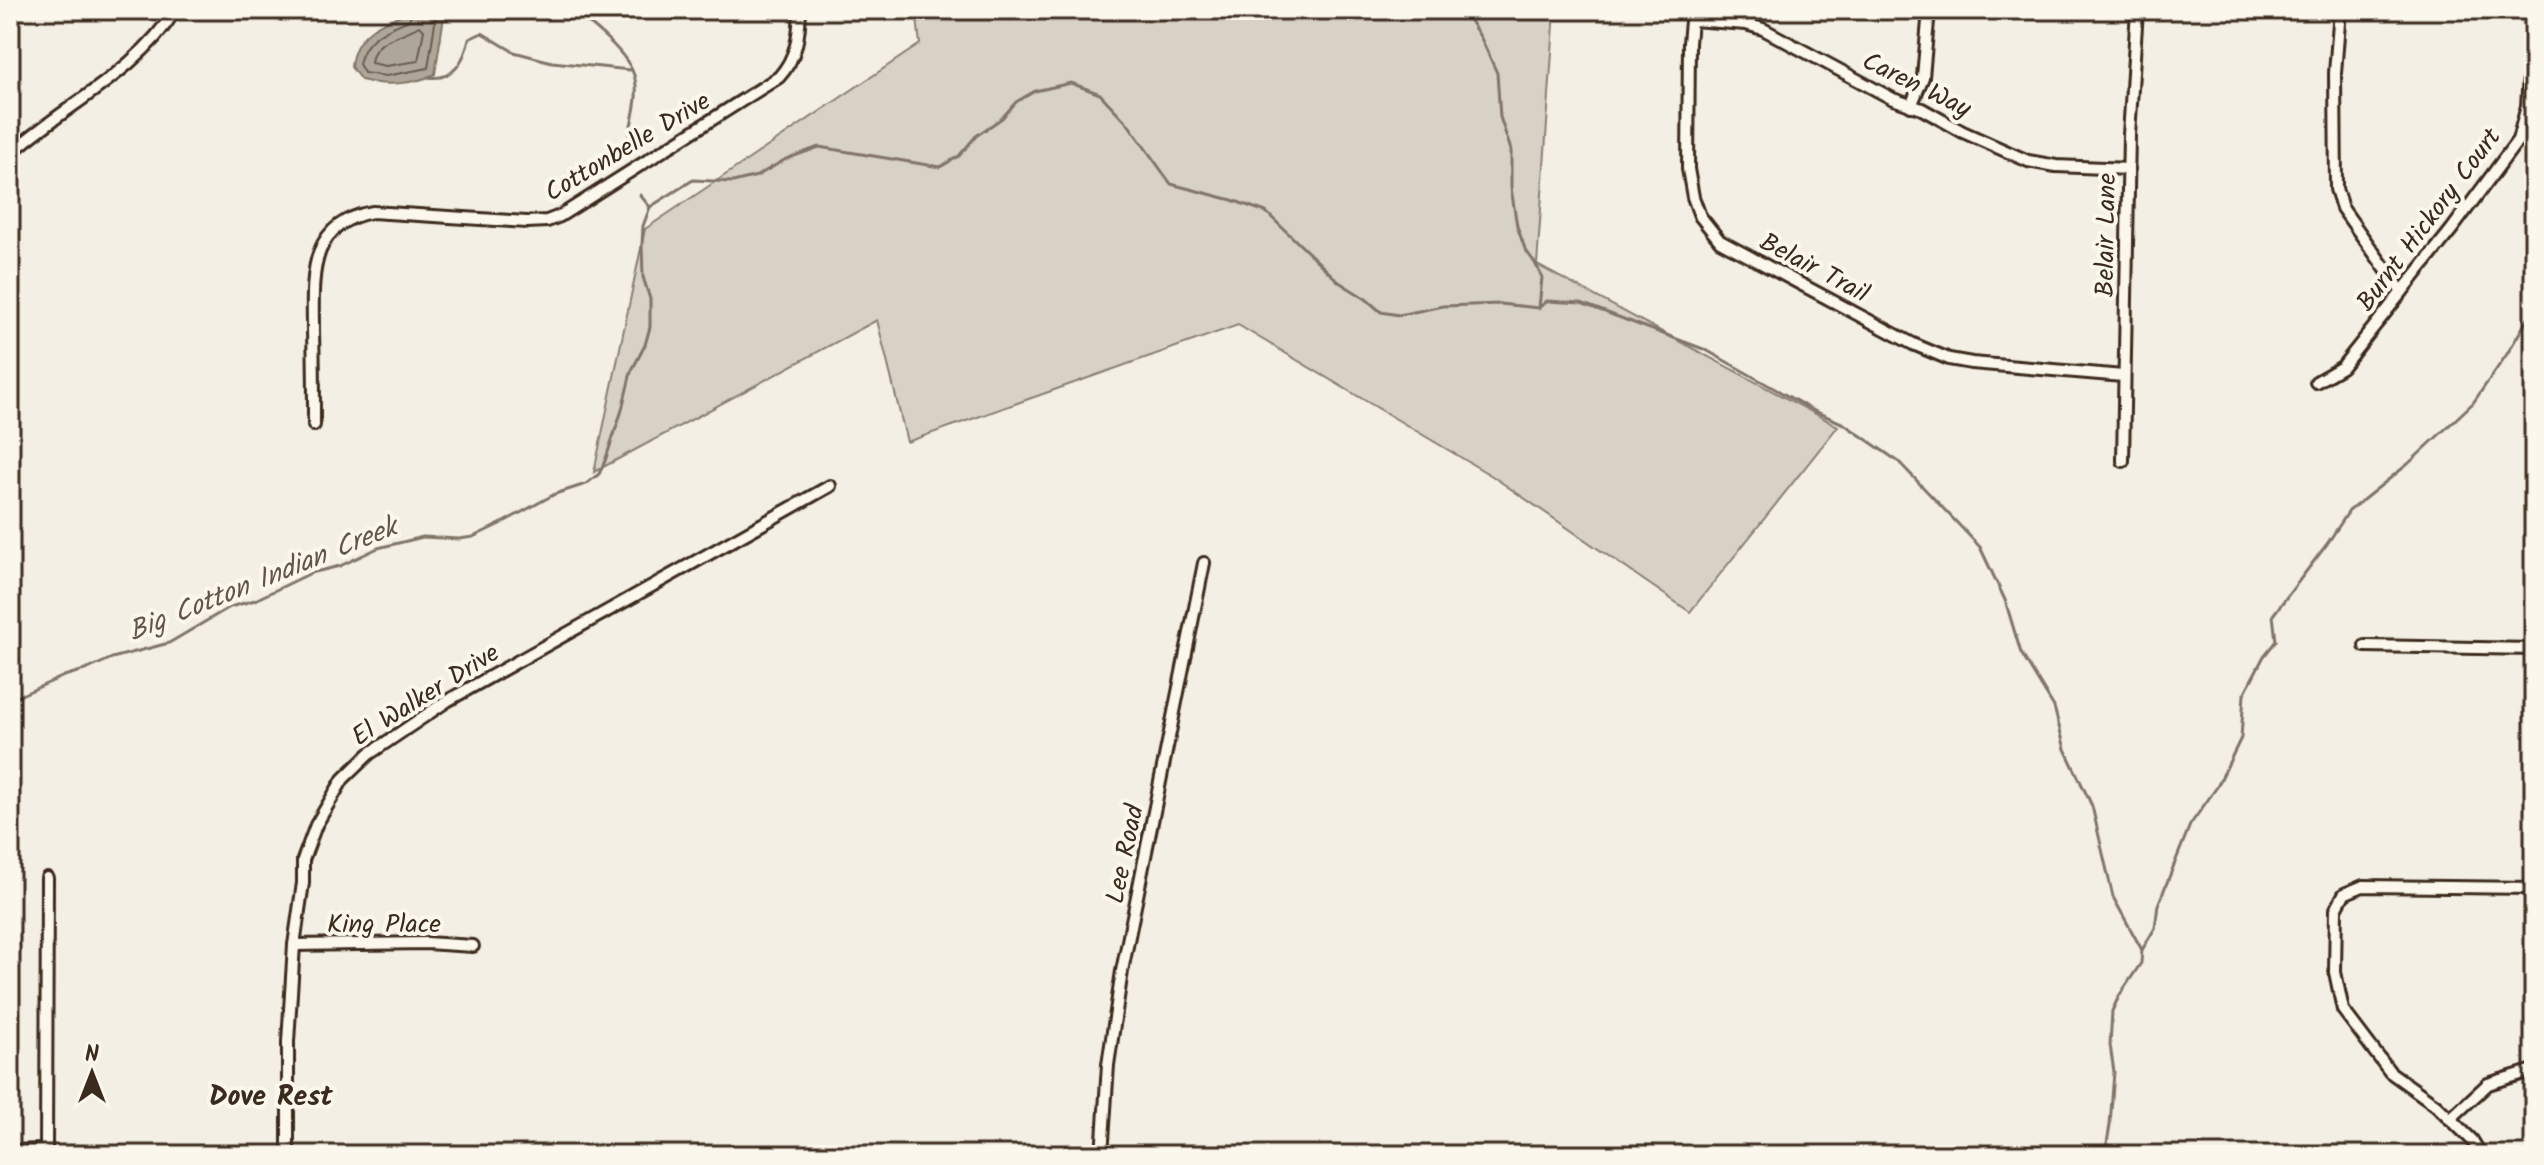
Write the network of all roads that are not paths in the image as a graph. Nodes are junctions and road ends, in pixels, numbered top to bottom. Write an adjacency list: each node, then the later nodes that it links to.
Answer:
1 (175, 10): 9 (street)
2 (800, 10): 14 (street, Cottonbelle Drive)
3 (1929, 10): 8 (street)
4 (2137, 10): 10 (street, Belair Lane)
5 (2340, 10): 11 (street)
6 (2530, 10): 11 (street, Burnt Hickory Court)
7 (1692, 15): 8 (street, Caren Way); 12 (street, Belair Trail)
8 (1911, 106): 10 (street, Caren Way)
9 (10, 154)
10 (2129, 169): 12 (street, Belair Lane)
11 (2402, 292): 13 (street, Burnt Hickory Court)
12 (2123, 376): 15 (street, Belair Lane)
13 (2316, 382)
14 (314, 425)
15 (2123, 461)
16 (830, 486): 22 (street, El Walker Drive)
17 (1204, 563): 29 (street, Lee Road)
18 (2365, 646): 19 (street)
19 (2534, 649)
20 (47, 878): 27 (street)
21 (2534, 888): 25 (street)
22 (294, 945): 23 (street, King Place); 28 (street, El Walker Drive)
23 (473, 946)
24 (2534, 1070): 25 (street)
25 (2450, 1119): 30 (street)
26 (10, 1151): 27 (street)
27 (46, 1153)
28 (288, 1155)
29 (1102, 1155)
30 (2481, 1155)

